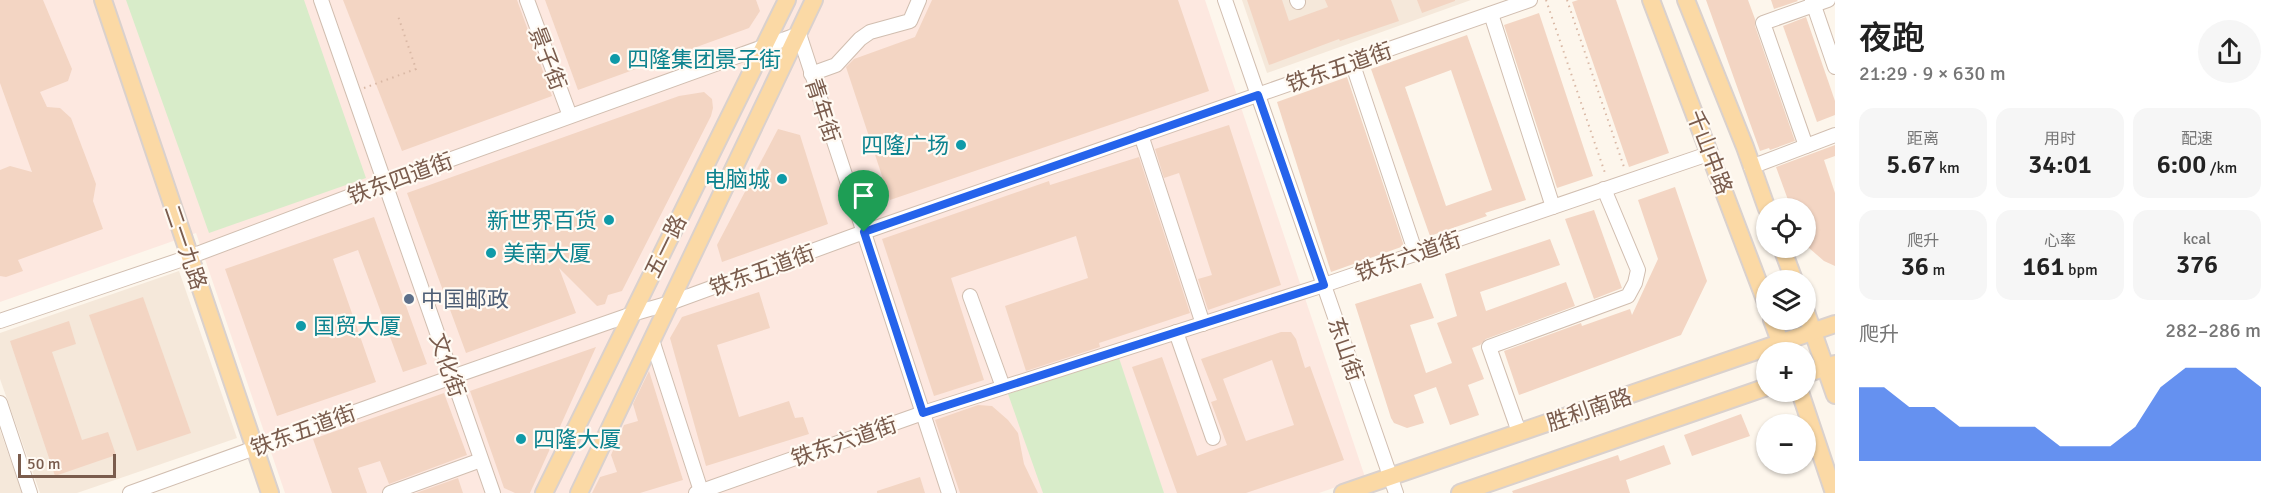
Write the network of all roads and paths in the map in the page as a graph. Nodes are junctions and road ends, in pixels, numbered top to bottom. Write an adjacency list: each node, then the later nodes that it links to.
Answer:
1 (104, 0): 37 (main road, 二一九路)
2 (321, 0): 22 (street, 文化街)
3 (527, 0): 24 (street, 景子街)
4 (787, 0): 18 (main road, 五一路)
5 (814, 0): 17 (main road, 五一路)
6 (919, 0): 21 (street)
7 (1225, 0): 23 (street, 东山街)
8 (1530, 0): 15 (street, 铁东五道街)
9 (1546, 0): 32 (path)
10 (1567, 0): 30 (path)
11 (1651, 0): 28 (main road, 千山中路)
12 (1686, 0): 29 (main road, 千山中路)
13 (1828, 0): 14 (street)
14 (1813, 2): 20 (street); 27 (street)
15 (1491, 14): 19 (street, 铁东五道街); 34 (street)
16 (398, 16): 22 (path)
17 (799, 34): 18 (street, 铁东四道街); 21 (street, 青年街); 41 (main road, 五一路)
18 (764, 46): 24 (street, 铁东四道街); 42 (main road, 五一路)
19 (1352, 62): 23 (street, 铁东五道街); 36 (street)
20 (1835, 67)
21 (811, 74): 35 (street, 青年街)
22 (353, 92): 31 (street, 文化街)
23 (1258, 95): 25 (street, 铁东五道街); 39 (street, 东山街)
24 (570, 116): 31 (street, 铁东四道街)
25 (1141, 135): 35 (street, 铁东五道街); 44 (street)
26 (1835, 135): 27 (street)
27 (1806, 146): 29 (street)
28 (1711, 153): 30 (street, 铁东六道街); 38 (main road, 千山中路)
29 (1751, 167): 33 (main road, 千山中路)
30 (1629, 181): 32 (street, 铁东六道街)
31 (385, 183): 37 (street, 铁东四道街); 52 (street, 文化街)
32 (1607, 188): 34 (street, 铁东六道街); 59 (street)
33 (1763, 198)
34 (1553, 207): 36 (street, 铁东六道街)
35 (864, 232): 41 (street, 铁东五道街); 58 (street, 青年街)
36 (1416, 254): 39 (street, 铁东六道街)
37 (189, 257): 43 (street, 铁东四道街); 61 (main road, 二一九路)
38 (1756, 275)
39 (1324, 285): 44 (street, 铁东六道街); 63 (street, 东山街)
40 (970, 296): 53 (street)
41 (670, 303): 42 (street, 铁东五道街); 48 (main road, 五一路)
42 (632, 314): 52 (street, 铁东五道街); 70 (main road, 五一路)
43 (0, 321)
44 (1203, 324): 46 (street, 铁东六道街)
45 (1835, 324): 47 (main road, 胜利南路)
46 (1176, 332): 53 (street, 铁东六道街); 60 (street)
47 (1814, 332): 49 (main road, 胜利南路); 51 (main road)
48 (652, 340): 64 (street); 71 (main road, 五一路)
49 (1795, 342)
50 (1756, 357): 59 (main road, 胜利南路)
51 (1830, 365): 55 (main road)
52 (452, 377): 61 (street, 铁东五道街); 62 (street, 文化街)
53 (1003, 387): 58 (street, 铁东六道街)
54 (1756, 391): 75 (main road, 胜利南路)
55 (1835, 395)
56 (1803, 402): 76 (main road)
57 (0, 403): 65 (street)
58 (923, 413): 64 (street, 铁东六道街); 72 (street, 青年街)
59 (1519, 432): 63 (main road, 胜利南路)
60 (1213, 438)
61 (254, 447): 66 (street, 铁东五道街); 67 (main road, 二一九路)
62 (481, 460): 68 (street); 69 (street, 文化街)
63 (1390, 477): 73 (main road, 胜利南路); 74 (street, 东山街)
64 (698, 492)
65 (30, 493)
66 (130, 493)
67 (270, 493)
68 (390, 493)
69 (493, 493)
70 (544, 493)
71 (579, 493)
72 (950, 493)
73 (1342, 493)
74 (1396, 493)
75 (1460, 493)
76 (1834, 493)

